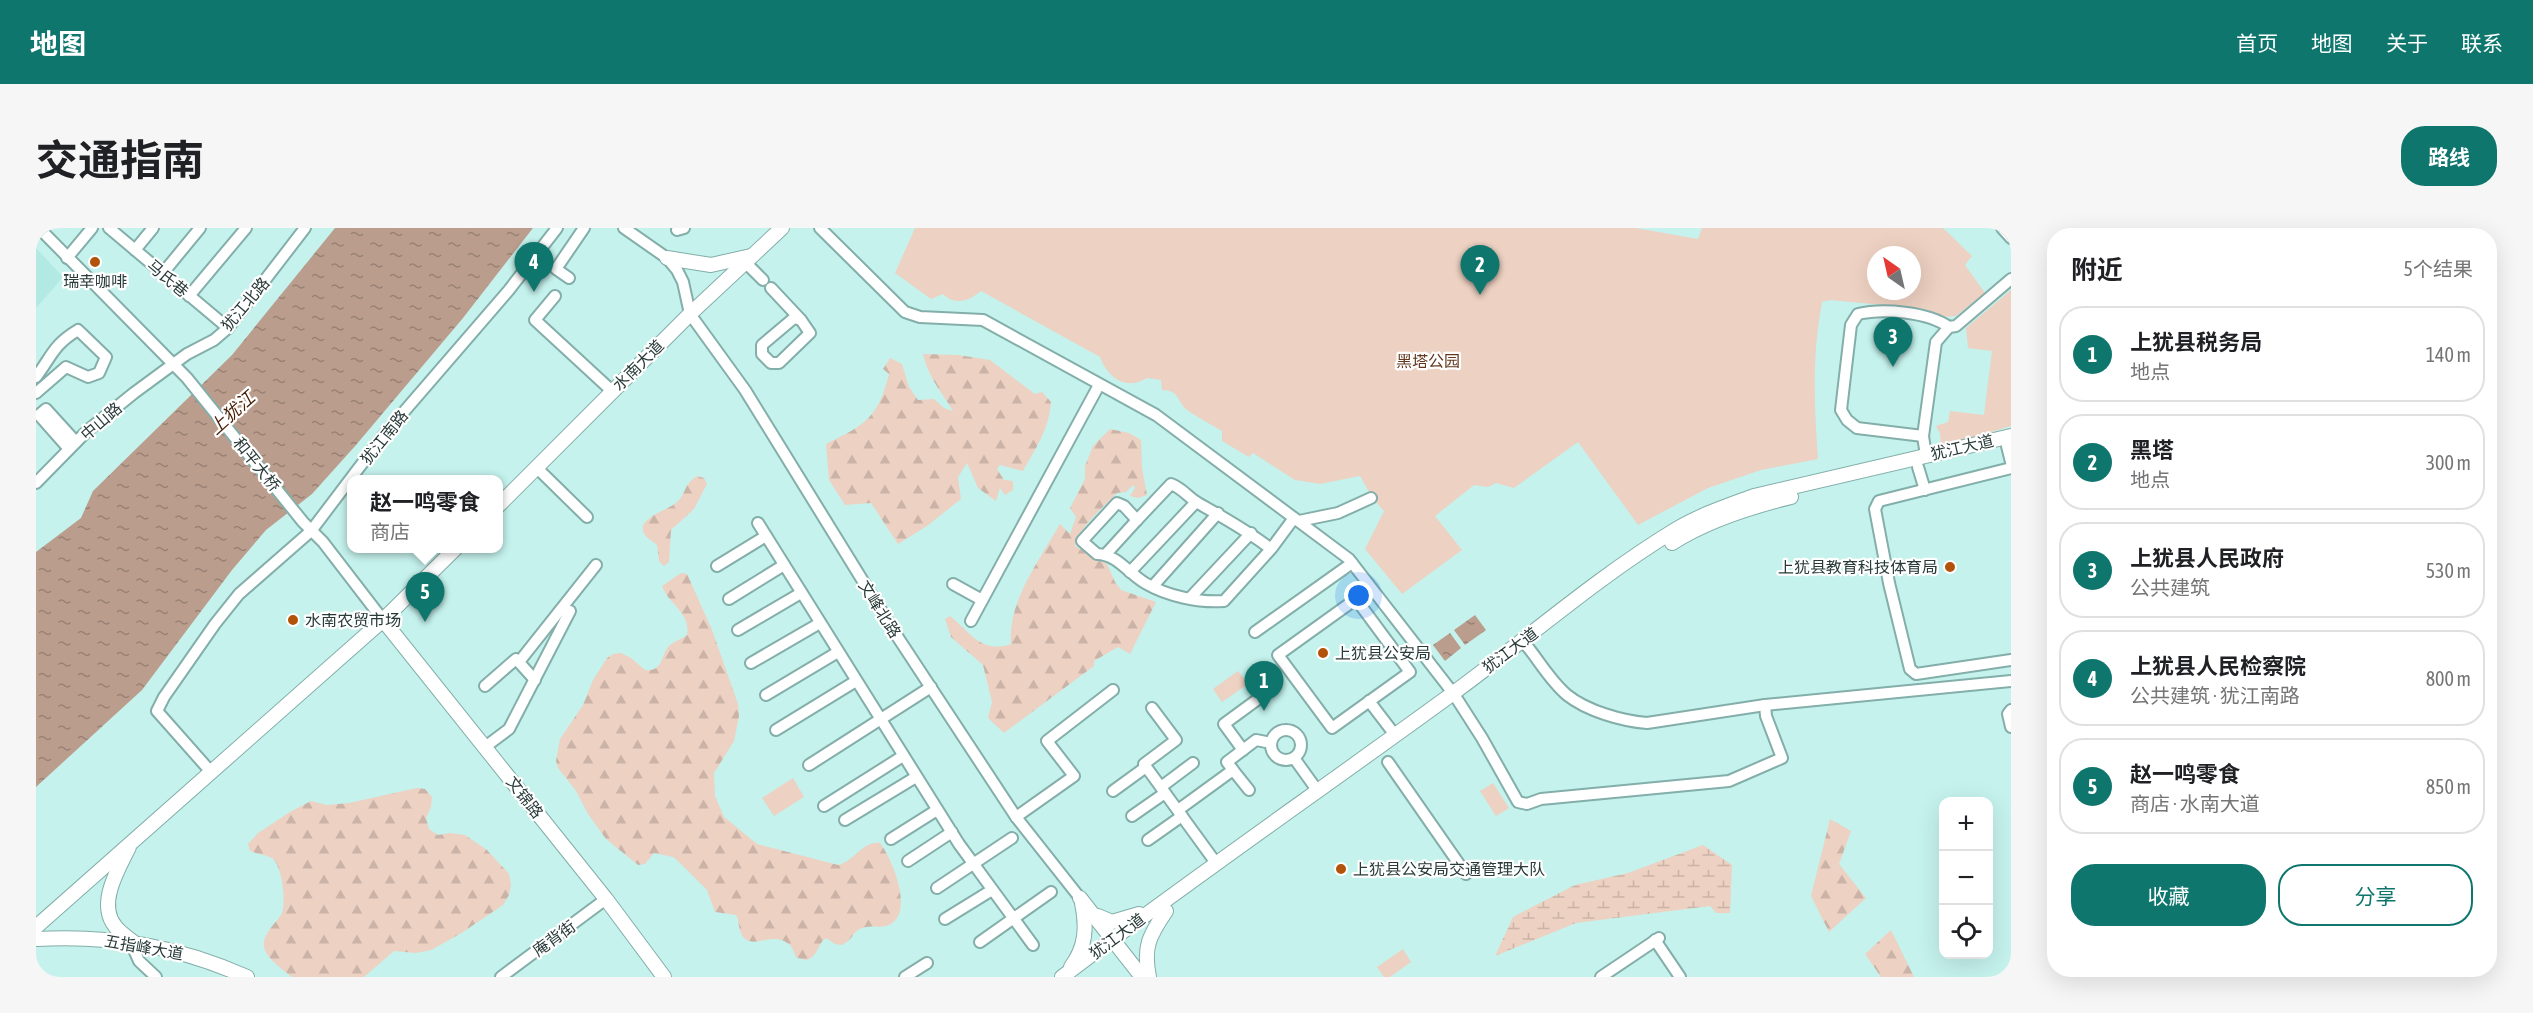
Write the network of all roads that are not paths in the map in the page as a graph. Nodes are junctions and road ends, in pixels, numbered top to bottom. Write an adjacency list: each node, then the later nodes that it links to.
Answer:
1 (39, 228): 16 (street, 和平大桥)
2 (92, 228): 16 (street)
3 (109, 228): 15 (street, 马氏巷)
4 (153, 228): 15 (street)
5 (200, 228): 19 (street)
6 (246, 228): 22 (street)
7 (557, 228): 41 (street, 犹江南路)
8 (584, 228): 20 (street)
9 (624, 228): 17 (street)
10 (782, 228): 18 (main road, 水南大道)
11 (820, 228): 30 (street)
12 (2002, 228): 14 (street)
13 (299, 230): 27 (street, 犹江北路)
14 (2011, 238)
15 (135, 250): 19 (street, 马氏巷)
16 (67, 258): 28 (street, 和平大桥)
17 (667, 258): 18 (main road); 24 (street)
18 (749, 259): 24 (main road, 水南大道); 25 (street)
19 (163, 273): 22 (street, 马氏巷)
20 (569, 278)
21 (2011, 279): 26 (street)
22 (189, 296): 27 (street, 马氏巷)
23 (555, 296): 31 (street)
24 (690, 315): 31 (main road, 水南大道); 85 (street, 文峰北路)
25 (801, 320): 25 (street)
26 (1949, 327): 34 (street); 34 (street)
27 (228, 328): 28 (street, 犹江北路)
28 (173, 366): 36 (street, 中山路); 53 (street, 和平大桥)
29 (36, 377): 32 (street)
30 (1099, 385): 51 (street); 69 (street)
31 (612, 391): 39 (main road, 水南大道)
32 (36, 393)
33 (39, 409): 36 (street)
34 (1923, 436): 37 (street)
35 (2010, 442): 37 (main road, 犹江大道); 38 (street)
36 (73, 446): 42 (street, 中山路)
37 (1922, 461): 44 (street); 76 (main road, 犹江大道)
38 (2011, 462)
39 (537, 468): 46 (main road, 水南大道); 49 (street)
40 (2011, 468): 44 (street)
41 (353, 475)
42 (36, 483)
43 (347, 484): 53 (street, 犹江南路)
44 (1925, 490): 78 (street)
45 (1371, 498): 51 (street)
46 (503, 501)
47 (1196, 502): 48 (street); 50 (street); 63 (street)
48 (1218, 513): 54 (street); 65 (street)
49 (587, 517)
50 (1137, 520): 58 (street); 58 (street)
51 (1297, 520): 56 (street); 59 (street)
52 (758, 523): 55 (street)
53 (311, 531): 71 (street, 和平大桥); 108 (street, 犹江南路)
54 (1251, 533): 56 (street); 67 (street)
55 (766, 536): 61 (street); 62 (street)
56 (1271, 549): 67 (street)
57 (452, 553): 71 (main road)
58 (1106, 554): 63 (street)
59 (1352, 563): 75 (street); 89 (street)
60 (596, 565): 79 (street)
61 (784, 565): 66 (street); 68 (street)
62 (717, 566)
63 (1130, 572): 65 (street)
64 (953, 584): 69 (street)
65 (1153, 586): 67 (street)
66 (801, 593): 73 (street); 74 (street)
67 (1190, 598)
68 (729, 599)
69 (982, 600): 72 (street)
70 (570, 611): 81 (street)
71 (383, 620): 99 (main road, 文锦路); 108 (main road)
72 (971, 621)
73 (820, 623): 77 (street); 80 (street)
74 (738, 630)
75 (1254, 632)
76 (1524, 643): 89 (main road, 犹江大道); 91 (street)
77 (838, 652): 82 (street); 88 (street)
78 (2011, 660)
79 (519, 662): 81 (street); 84 (street)
80 (750, 663)
81 (535, 680): 99 (street)
82 (856, 681): 94 (street); 96 (street)
83 (2011, 681): 91 (street)
84 (485, 686)
85 (931, 687): 94 (street); 118 (street, 文峰北路)
86 (1113, 690): 118 (street)
87 (1269, 691): 100 (street)
88 (765, 695)
89 (1455, 696): 91 (street); 97 (main road, 犹江大道); 134 (main road, 犹江大道)
90 (1369, 701): 90 (street); 97 (street)
91 (1765, 705)
92 (1152, 708): 106 (street)
93 (2011, 710): 95 (street)
94 (880, 720): 101 (street); 105 (street)
95 (2011, 727)
96 (776, 730)
97 (1395, 735): 112 (main road, 犹江大道)
98 (1271, 743): 100 (street); 102 (street); 102 (street)
99 (485, 747): 132 (main road, 文锦路)
100 (1243, 750): 107 (street)
101 (903, 756): 109 (street); 114 (street)
102 (1294, 758): 112 (street)
103 (1388, 762): 128 (street)
104 (1193, 763): 110 (street)
105 (809, 765)
106 (1146, 767): 110 (street); 113 (street)
107 (1233, 770): 111 (street); 116 (street)
108 (211, 772): 124 (main road)
109 (916, 777): 115 (street); 119 (street)
110 (1163, 790): 116 (street); 117 (street)
111 (1249, 790)
112 (1317, 790): 126 (main road, 犹江大道)
113 (1113, 791)
114 (824, 806)
115 (937, 810): 120 (street); 121 (street)
116 (1180, 813): 123 (street); 126 (street)
117 (1132, 816)
118 (1016, 817): 133 (street, 文峰北路)
119 (845, 820)
120 (952, 832): 125 (street); 127 (street)
121 (891, 838)
122 (1012, 838): 127 (street)
123 (1148, 840)
124 (131, 843): 137 (main road); 139 (main road)
125 (908, 861)
126 (1216, 863): 134 (main road, 犹江大道)
127 (974, 865): 129 (street); 130 (street)
128 (1466, 874)
129 (937, 888)
130 (992, 890): 135 (street); 136 (street)
131 (1051, 892): 136 (street)
132 (606, 899): 147 (street, 庵背街); 148 (main road, 文锦路)
133 (1081, 900): 134 (main road); 142 (main road); 145 (main road)
134 (1164, 907): 142 (main road, 犹江大道); 152 (main road)
135 (945, 919)
136 (1014, 919): 140 (street); 141 (street)
137 (36, 927)
138 (36, 939): 139 (main road, 五指峰大道)
139 (131, 941): 144 (main road, 五指峰大道); 146 (street)
140 (980, 942)
141 (1032, 945)
142 (1113, 945): 145 (main road, 犹江大道); 150 (main road); 151 (main road)
143 (927, 963): 149 (street)
144 (244, 976)
145 (1068, 976)
146 (156, 977)
147 (501, 977)
148 (664, 977)
149 (905, 977)
150 (1131, 977)
151 (1142, 977)
152 (1149, 977)
153 (1601, 977): 154 (street)
154 (1680, 977)

